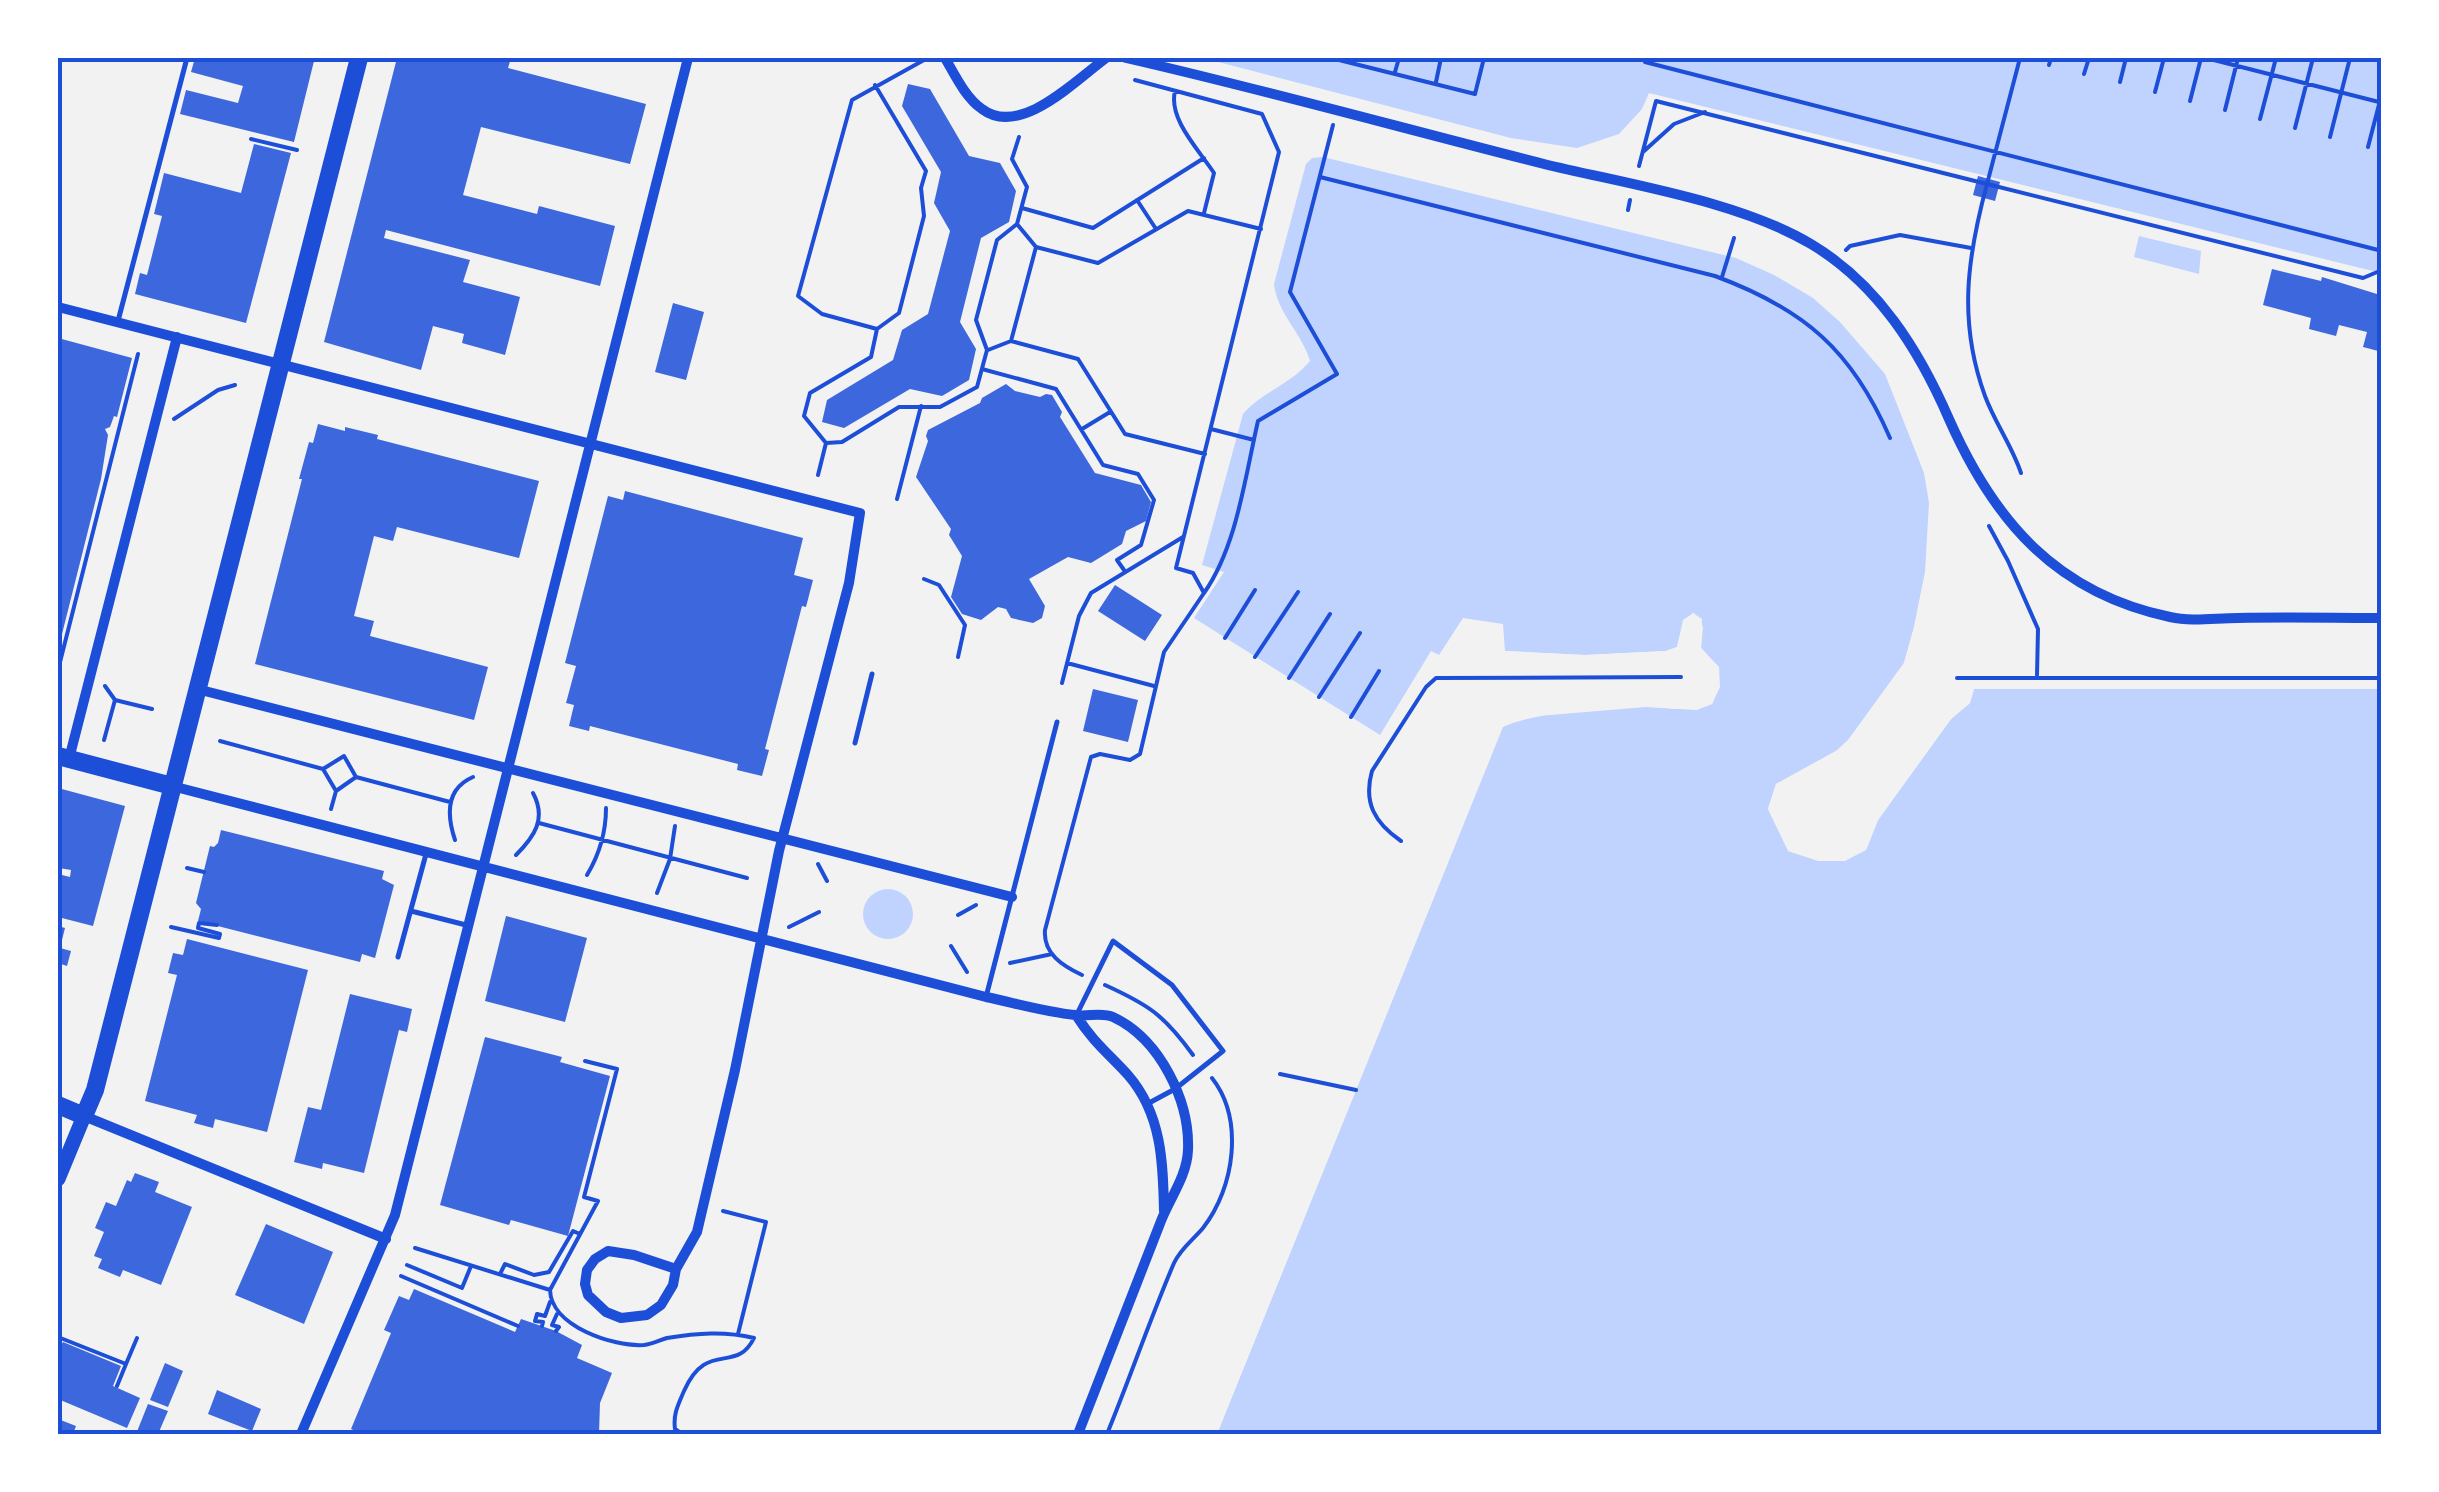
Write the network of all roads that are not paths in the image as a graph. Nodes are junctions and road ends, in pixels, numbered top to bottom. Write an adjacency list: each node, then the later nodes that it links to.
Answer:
1 (187, 58): 8 (lane)
2 (359, 58): 10 (main road)
3 (688, 58): 11 (street)
4 (945, 58): 5 (street)
5 (1106, 58)
6 (1126, 58): 12 (street)
7 (58, 307): 8 (street)
8 (118, 322): 9 (street)
9 (178, 337): 10 (street); 17 (street)
10 (280, 364): 11 (street); 14 (main road)
11 (591, 445): 18 (street); 20 (street)
12 (2382, 618)
13 (872, 674): 16 (lane)
14 (196, 689): 18 (street); 19 (main road)
15 (1057, 722): 23 (lane)
16 (854, 743)
17 (63, 758): 19 (main road)
18 (508, 767): 20 (street); 22 (street)
19 (172, 786): 21 (street); 33 (main road)
20 (782, 838): 23 (street); 26 (street)
21 (427, 851): 22 (street); 24 (lane)
22 (484, 866): 25 (street); 26 (street)
23 (1012, 897): 28 (lane)
24 (411, 911): 25 (lane); 27 (lane)
25 (468, 926): 36 (street)
26 (760, 938): 28 (street); 37 (street)
27 (398, 958)
28 (986, 997): 29 (street)
29 (1076, 1016): 30 (street); 30 (lane); 31 (street)
30 (1175, 1088): 31 (lane); 35 (street)
31 (1147, 1104): 35 (street)
32 (58, 1105): 33 (main road)
33 (84, 1116): 34 (main road); 36 (street)
34 (58, 1179)
35 (1164, 1214): 39 (street)
36 (386, 1239): 38 (street)
37 (676, 1269): 37 (street)
38 (302, 1434)
39 (1078, 1434)

